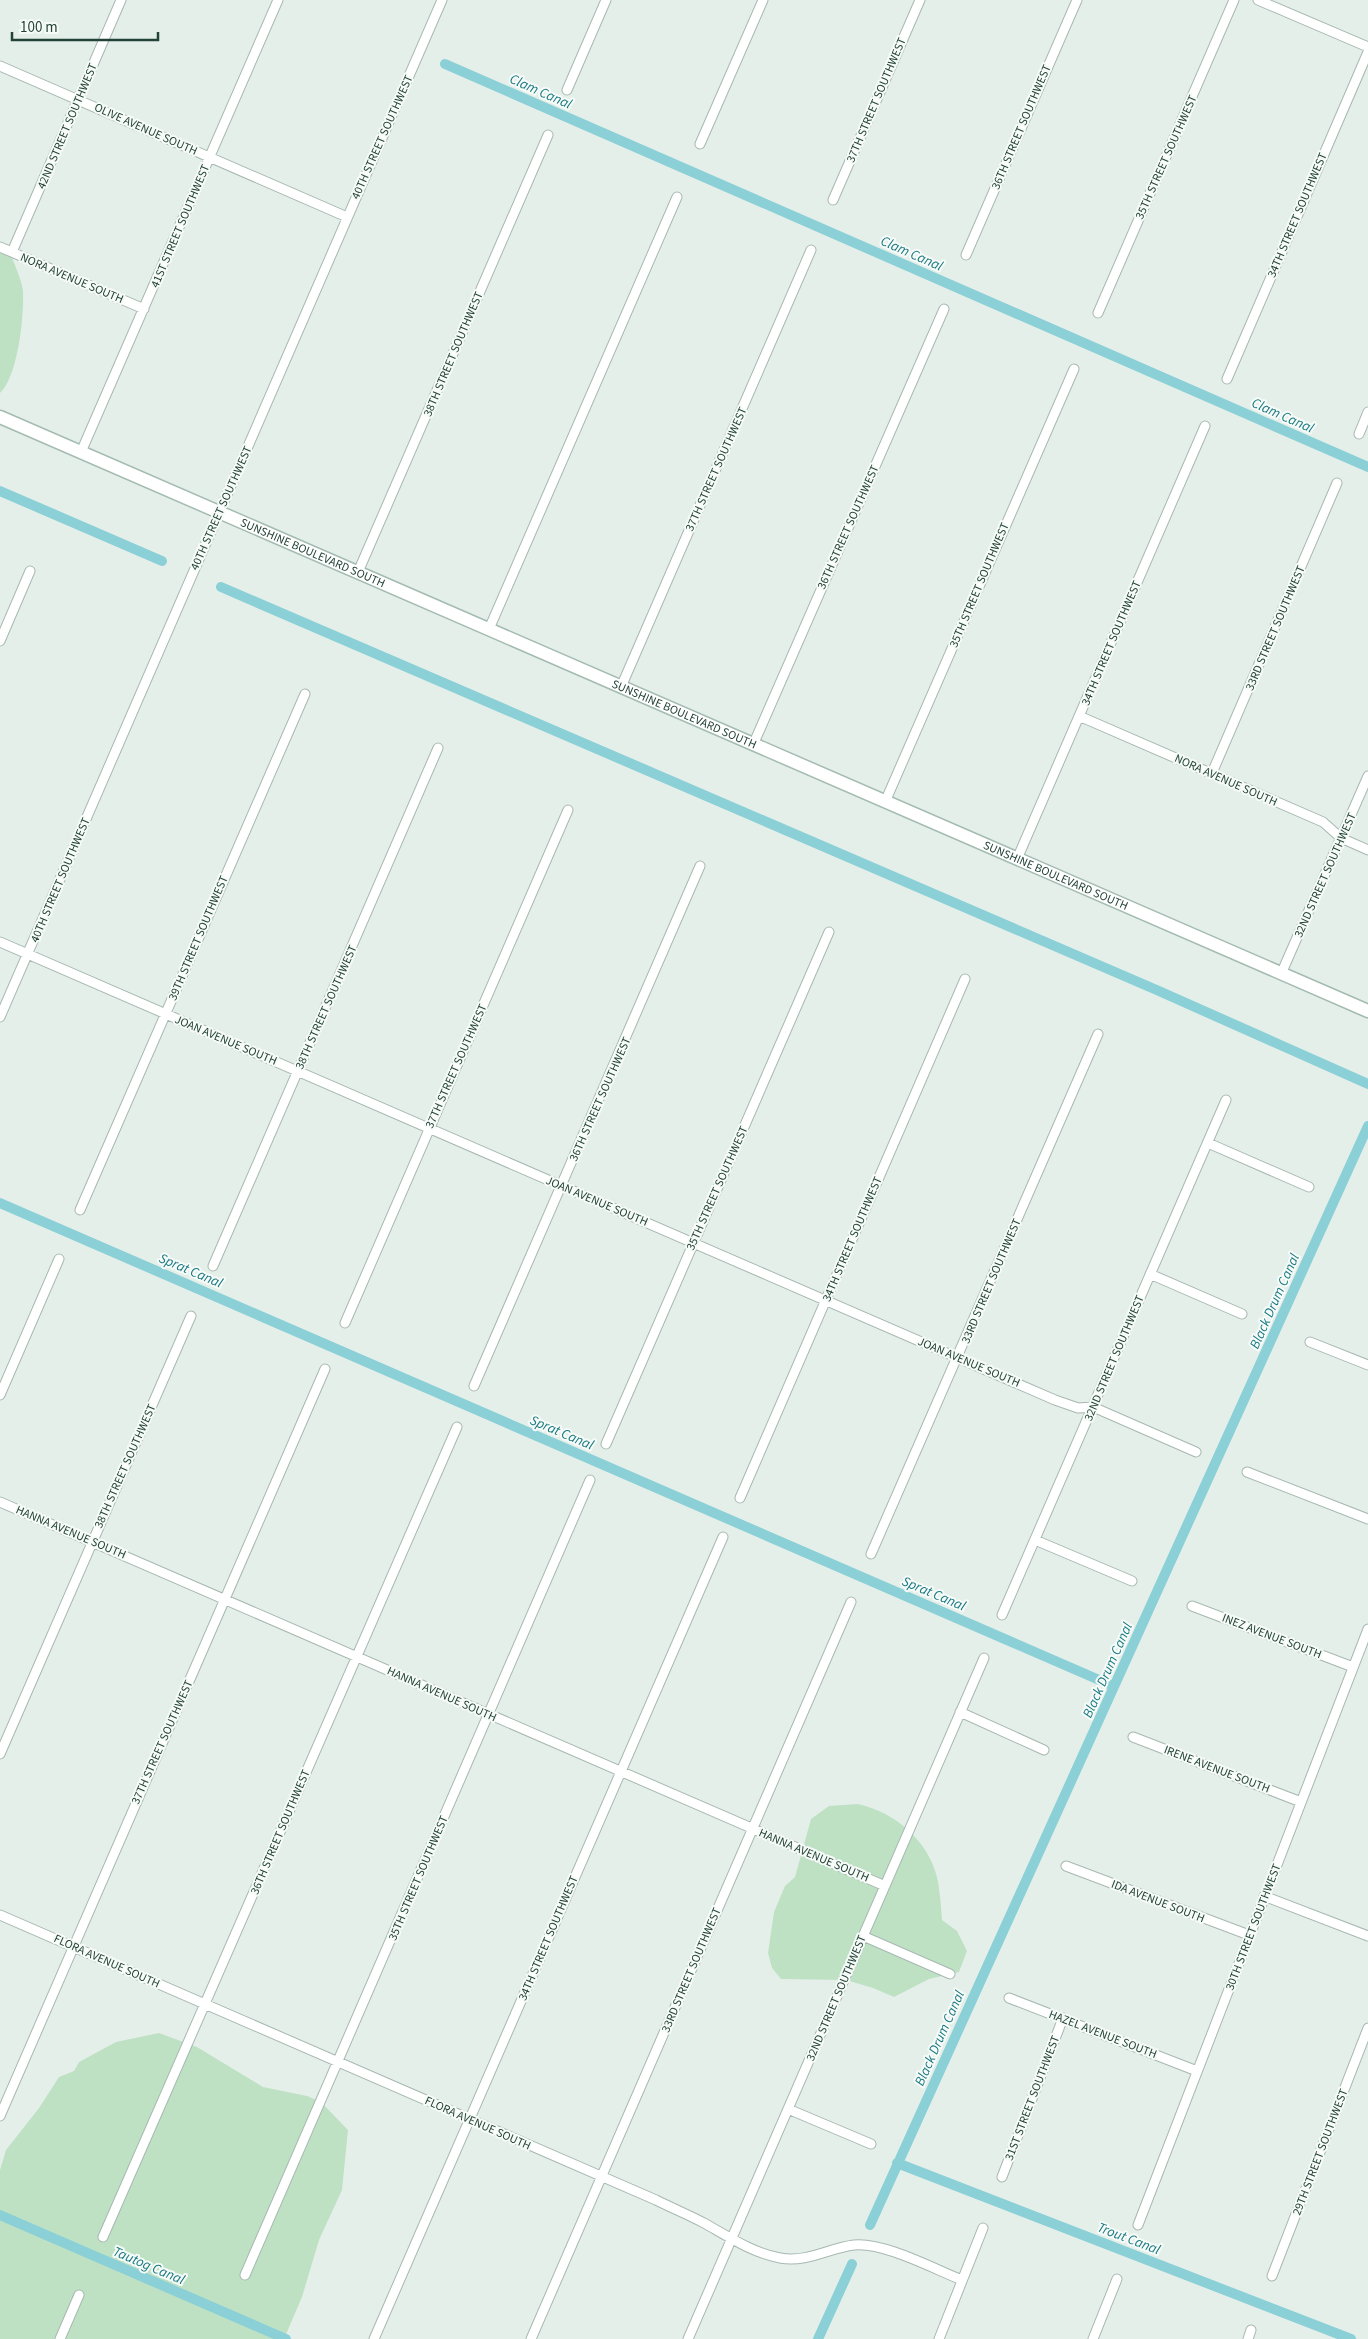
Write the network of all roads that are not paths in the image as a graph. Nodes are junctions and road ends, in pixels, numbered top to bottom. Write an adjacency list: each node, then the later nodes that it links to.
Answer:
1 (121, 0): 14 (street, 42ND STREET SOUTHWEST)
2 (278, 0): 17 (street, 41ST STREET SOUTHWEST)
3 (442, 0): 20 (street, 40TH STREET SOUTHWEST)
4 (606, 0): 13 (street)
5 (763, 0): 16 (street)
6 (920, 0): 19 (street, 37TH STREET SOUTHWEST)
7 (1077, 0): 24 (street, 36TH STREET SOUTHWEST)
8 (1234, 0): 27 (street, 35TH STREET SOUTHWEST)
9 (1258, 0): 10 (street)
10 (1368, 47)
11 (1368, 52): 29 (street, 34TH STREET SOUTHWEST)
12 (0, 66): 14 (street, OLIVE AVENUE SOUTH)
13 (567, 90)
14 (78, 100): 17 (street, OLIVE AVENUE SOUTH); 23 (street, 42ND STREET SOUTHWEST)
15 (548, 135): 38 (street, 38TH STREET SOUTHWEST)
16 (700, 144)
17 (210, 157): 20 (street, OLIVE AVENUE SOUTH); 25 (street, 41ST STREET SOUTHWEST)
18 (677, 197): 39 (street)
19 (833, 200)
20 (348, 217): 36 (street, 40TH STREET SOUTHWEST)
21 (0, 247): 23 (street, NORA AVENUE SOUTH)
22 (811, 250): 41 (street, 37TH STREET SOUTHWEST)
23 (12, 252): 25 (street, NORA AVENUE SOUTH)
24 (966, 255)
25 (144, 309): 34 (street, 41ST STREET SOUTHWEST)
26 (944, 309): 44 (street, 36TH STREET SOUTHWEST)
27 (1098, 313)
28 (1074, 369): 48 (street, 35TH STREET SOUTHWEST)
29 (1227, 379)
30 (1368, 412): 33 (street)
31 (0, 417): 34 (street, SUNSHINE BOULEVARD SOUTH)
32 (1205, 426): 43 (street, 34TH STREET SOUTHWEST)
33 (1358, 434)
34 (81, 452): 36 (street, SUNSHINE BOULEVARD SOUTH)
35 (1337, 483): 46 (street, 33RD STREET SOUTHWEST)
36 (219, 512): 38 (street, SUNSHINE BOULEVARD SOUTH); 56 (street, 40TH STREET SOUTHWEST)
37 (30, 571): 40 (street)
38 (358, 572): 39 (street, SUNSHINE BOULEVARD SOUTH)
39 (489, 629): 41 (street, SUNSHINE BOULEVARD SOUTH)
40 (0, 641)
41 (621, 687): 44 (street, SUNSHINE BOULEVARD SOUTH)
42 (305, 694): 60 (street, 39TH STREET SOUTHWEST)
43 (1079, 716): 46 (street, NORA AVENUE SOUTH); 52 (street, 34TH STREET SOUTHWEST)
44 (754, 745): 48 (street, SUNSHINE BOULEVARD SOUTH)
45 (438, 748): 63 (street, 38TH STREET SOUTHWEST)
46 (1212, 773): 50 (street, NORA AVENUE SOUTH)
47 (1368, 776): 50 (street, 32ND STREET SOUTHWEST)
48 (885, 802): 52 (street, SUNSHINE BOULEVARD SOUTH)
49 (568, 810): 65 (street, 37TH STREET SOUTHWEST)
50 (1341, 838): 51 (street, NORA AVENUE SOUTH); 57 (street, 32ND STREET SOUTHWEST)
51 (1368, 850)
52 (1017, 859): 57 (street, SUNSHINE BOULEVARD SOUTH)
53 (700, 866): 67 (street, 36TH STREET SOUTHWEST)
54 (829, 932): 70 (street, 35TH STREET SOUTHWEST)
55 (0, 942): 56 (street, JOAN AVENUE SOUTH)
56 (28, 954): 60 (street, JOAN AVENUE SOUTH); 61 (street, 40TH STREET SOUTHWEST)
57 (1281, 974): 59 (street, SUNSHINE BOULEVARD SOUTH)
58 (965, 979): 74 (street, 34TH STREET SOUTHWEST)
59 (1368, 1011)
60 (166, 1014): 63 (street, JOAN AVENUE SOUTH); 69 (street, 39TH STREET SOUTHWEST)
61 (0, 1017)
62 (1098, 1034): 79 (street, 33RD STREET SOUTHWEST)
63 (298, 1071): 65 (street, JOAN AVENUE SOUTH); 72 (street, 38TH STREET SOUTHWEST)
64 (1226, 1100): 66 (street, 32ND STREET SOUTHWEST)
65 (430, 1128): 67 (street, JOAN AVENUE SOUTH); 77 (street, 37TH STREET SOUTHWEST)
66 (1208, 1143): 68 (street); 73 (street, 32ND STREET SOUTHWEST)
67 (561, 1185): 70 (street, JOAN AVENUE SOUTH); 82 (street, 36TH STREET SOUTHWEST)
68 (1309, 1187)
69 (80, 1210)
70 (693, 1243): 74 (street, JOAN AVENUE SOUTH); 86 (street, 35TH STREET SOUTHWEST)
71 (59, 1259): 83 (street)
72 (212, 1266)
73 (1150, 1274): 75 (street); 84 (street, 32ND STREET SOUTHWEST)
74 (826, 1300): 79 (street, JOAN AVENUE SOUTH); 90 (street, 34TH STREET SOUTHWEST)
75 (1242, 1314)
76 (191, 1316): 95 (street, 38TH STREET SOUTHWEST)
77 (345, 1323)
78 (1310, 1342): 80 (street)
79 (958, 1358): 84 (street, JOAN AVENUE SOUTH); 96 (street, 33RD STREET SOUTHWEST)
80 (1368, 1365)
81 (325, 1369): 98 (street, 37TH STREET SOUTHWEST)
82 (474, 1386)
83 (0, 1394)
84 (1093, 1407): 87 (street, JOAN AVENUE SOUTH); 94 (street, 32ND STREET SOUTHWEST)
85 (457, 1427): 103 (street, 36TH STREET SOUTHWEST)
86 (606, 1444)
87 (1196, 1452)
88 (1247, 1472): 92 (street)
89 (590, 1480): 107 (street, 35TH STREET SOUTHWEST)
90 (740, 1498)
91 (0, 1502): 95 (street, HANNA AVENUE SOUTH)
92 (1368, 1519)
93 (723, 1537): 111 (street, 34TH STREET SOUTHWEST)
94 (1035, 1540): 97 (street); 101 (street, 32ND STREET SOUTHWEST)
95 (92, 1542): 98 (street, HANNA AVENUE SOUTH); 110 (street, 38TH STREET SOUTHWEST)
96 (871, 1554)
97 (1132, 1581)
98 (224, 1599): 103 (street, HANNA AVENUE SOUTH); 121 (street, 37TH STREET SOUTHWEST)
99 (851, 1602): 113 (street, 33RD STREET SOUTHWEST)
100 (1192, 1606): 105 (street, INEZ AVENUE SOUTH)
101 (1002, 1615)
102 (1368, 1629): 105 (street, 30TH STREET SOUTHWEST)
103 (356, 1656): 107 (street, HANNA AVENUE SOUTH); 124 (street, 36TH STREET SOUTHWEST)
104 (984, 1658): 106 (street, 32ND STREET SOUTHWEST)
105 (1353, 1667): 112 (street, 30TH STREET SOUTHWEST)
106 (960, 1712): 109 (street); 115 (street, 32ND STREET SOUTHWEST)
107 (489, 1714): 111 (street, HANNA AVENUE SOUTH); 127 (street, 35TH STREET SOUTHWEST)
108 (1133, 1737): 112 (street, IRENE AVENUE SOUTH)
109 (1044, 1750)
110 (0, 1754)
111 (621, 1771): 113 (street, HANNA AVENUE SOUTH); 131 (street, 34TH STREET SOUTHWEST)
112 (1301, 1802): 116 (street, 30TH STREET SOUTHWEST)
113 (752, 1829): 115 (street, HANNA AVENUE SOUTH); 133 (street, 33RD STREET SOUTHWEST)
114 (1066, 1866): 118 (street, IDA AVENUE SOUTH)
115 (885, 1886): 119 (street, 32ND STREET SOUTHWEST)
116 (1264, 1896): 118 (street, 30TH STREET SOUTHWEST); 120 (street)
117 (0, 1914): 121 (street, FLORA AVENUE SOUTH)
118 (1249, 1935): 128 (street, 30TH STREET SOUTHWEST)
119 (863, 1936): 122 (street); 129 (street, 32ND STREET SOUTHWEST)
120 (1368, 1936)
121 (74, 1946): 124 (street, FLORA AVENUE SOUTH); 130 (street, 37TH STREET SOUTHWEST)
122 (950, 1974)
123 (1009, 1998): 125 (street, HAZEL AVENUE SOUTH)
124 (206, 2005): 127 (street, FLORA AVENUE SOUTH); 137 (street, 36TH STREET SOUTHWEST)
125 (1063, 2018): 128 (street, HAZEL AVENUE SOUTH); 134 (street, 31ST STREET SOUTHWEST)
126 (1368, 2028): 140 (street, 29TH STREET SOUTHWEST)
127 (338, 2062): 131 (street, FLORA AVENUE SOUTH); 139 (street, 35TH STREET SOUTHWEST)
128 (1197, 2071): 135 (street, 30TH STREET SOUTHWEST)
129 (788, 2108): 132 (street); 138 (street, 32ND STREET SOUTHWEST)
130 (0, 2116)
131 (470, 2120): 133 (street, FLORA AVENUE SOUTH); 145 (street, 34TH STREET SOUTHWEST)
132 (871, 2144)
133 (601, 2177): 138 (street, FLORA AVENUE SOUTH); 146 (street, 33RD STREET SOUTHWEST)
134 (1002, 2177)
135 (1138, 2225)
136 (983, 2228): 142 (street)
137 (103, 2237)
138 (732, 2239): 142 (street, FLORA AVENUE SOUTH); 147 (street, 32ND STREET SOUTHWEST)
139 (245, 2275)
140 (1272, 2276)
141 (1117, 2278): 149 (street)
142 (962, 2280): 148 (street)
143 (79, 2296): 144 (street)
144 (60, 2339)
145 (374, 2339)
146 (530, 2339)
147 (688, 2339)
148 (940, 2339)
149 (1093, 2339)

